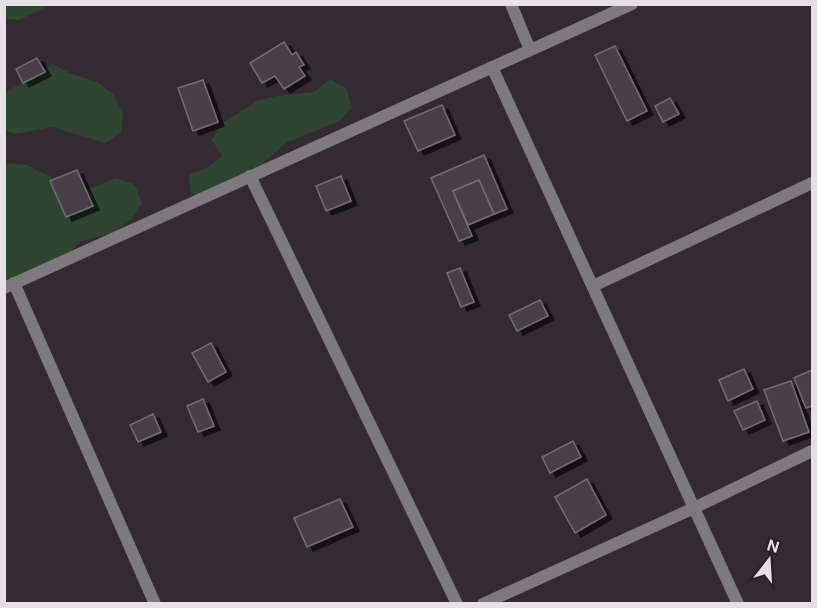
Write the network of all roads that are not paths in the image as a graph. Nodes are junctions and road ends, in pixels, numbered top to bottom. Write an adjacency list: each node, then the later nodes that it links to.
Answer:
1 (511, 4): 3 (street)
2 (632, 4): 3 (street)
3 (530, 50): 4 (street)
4 (492, 67): 5 (street); 8 (street)
5 (250, 177): 7 (street); 12 (street)
6 (813, 183): 8 (street)
7 (9, 285): 11 (street)
8 (593, 286): 10 (street)
9 (813, 452): 10 (street)
10 (694, 508): 13 (street); 14 (street)
11 (155, 603)
12 (457, 603)
13 (483, 603)
14 (738, 603)

